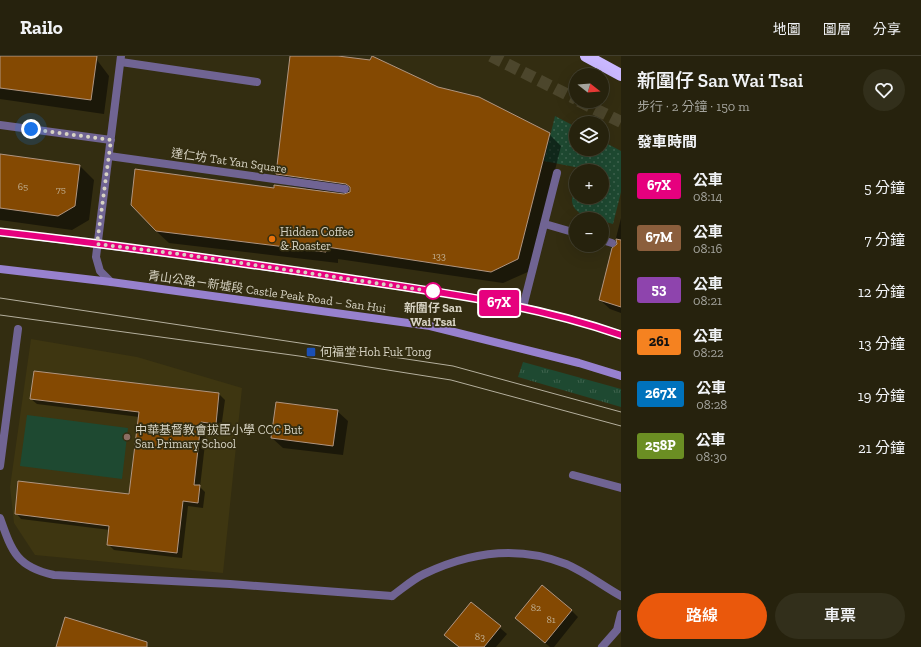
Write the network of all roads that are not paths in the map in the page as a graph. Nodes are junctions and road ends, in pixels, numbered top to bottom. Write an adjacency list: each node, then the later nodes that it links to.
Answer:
1 (586, 56): 3 (highway)
2 (121, 59): 4 (street); 6 (street)
3 (621, 75)
4 (256, 82)
5 (0, 125): 6 (street)
6 (111, 140): 7 (street)
7 (109, 156): 9 (street, 達仁坊 Tat Yan Square); 15 (street)
8 (557, 173): 10 (street)
9 (345, 189)
10 (545, 224): 11 (street); 18 (street)
11 (569, 231)
12 (0, 232): 15 (main road, 青山公路－新墟段 Castle Peak Road – San Hui)
13 (609, 241): 14 (street)
14 (612, 242)
15 (97, 244): 17 (street); 18 (main road, 青山公路－新墟段 Castle Peak Road – San Hui)
16 (0, 270): 17 (main road, 青山公路－新墟段 Castle Peak Road – San Hui)
17 (112, 282): 21 (main road, 青山公路－新墟段 Castle Peak Road – San Hui)
18 (523, 307): 20 (main road, 青山公路－新墟段 Castle Peak Road – San Hui)
19 (18, 329): 22 (street)
20 (621, 335)
21 (621, 376)
22 (0, 466)
23 (573, 475): 24 (street)
24 (621, 488)
25 (0, 518): 26 (street)
26 (621, 596)
27 (621, 614): 28 (street)
28 (602, 647)

